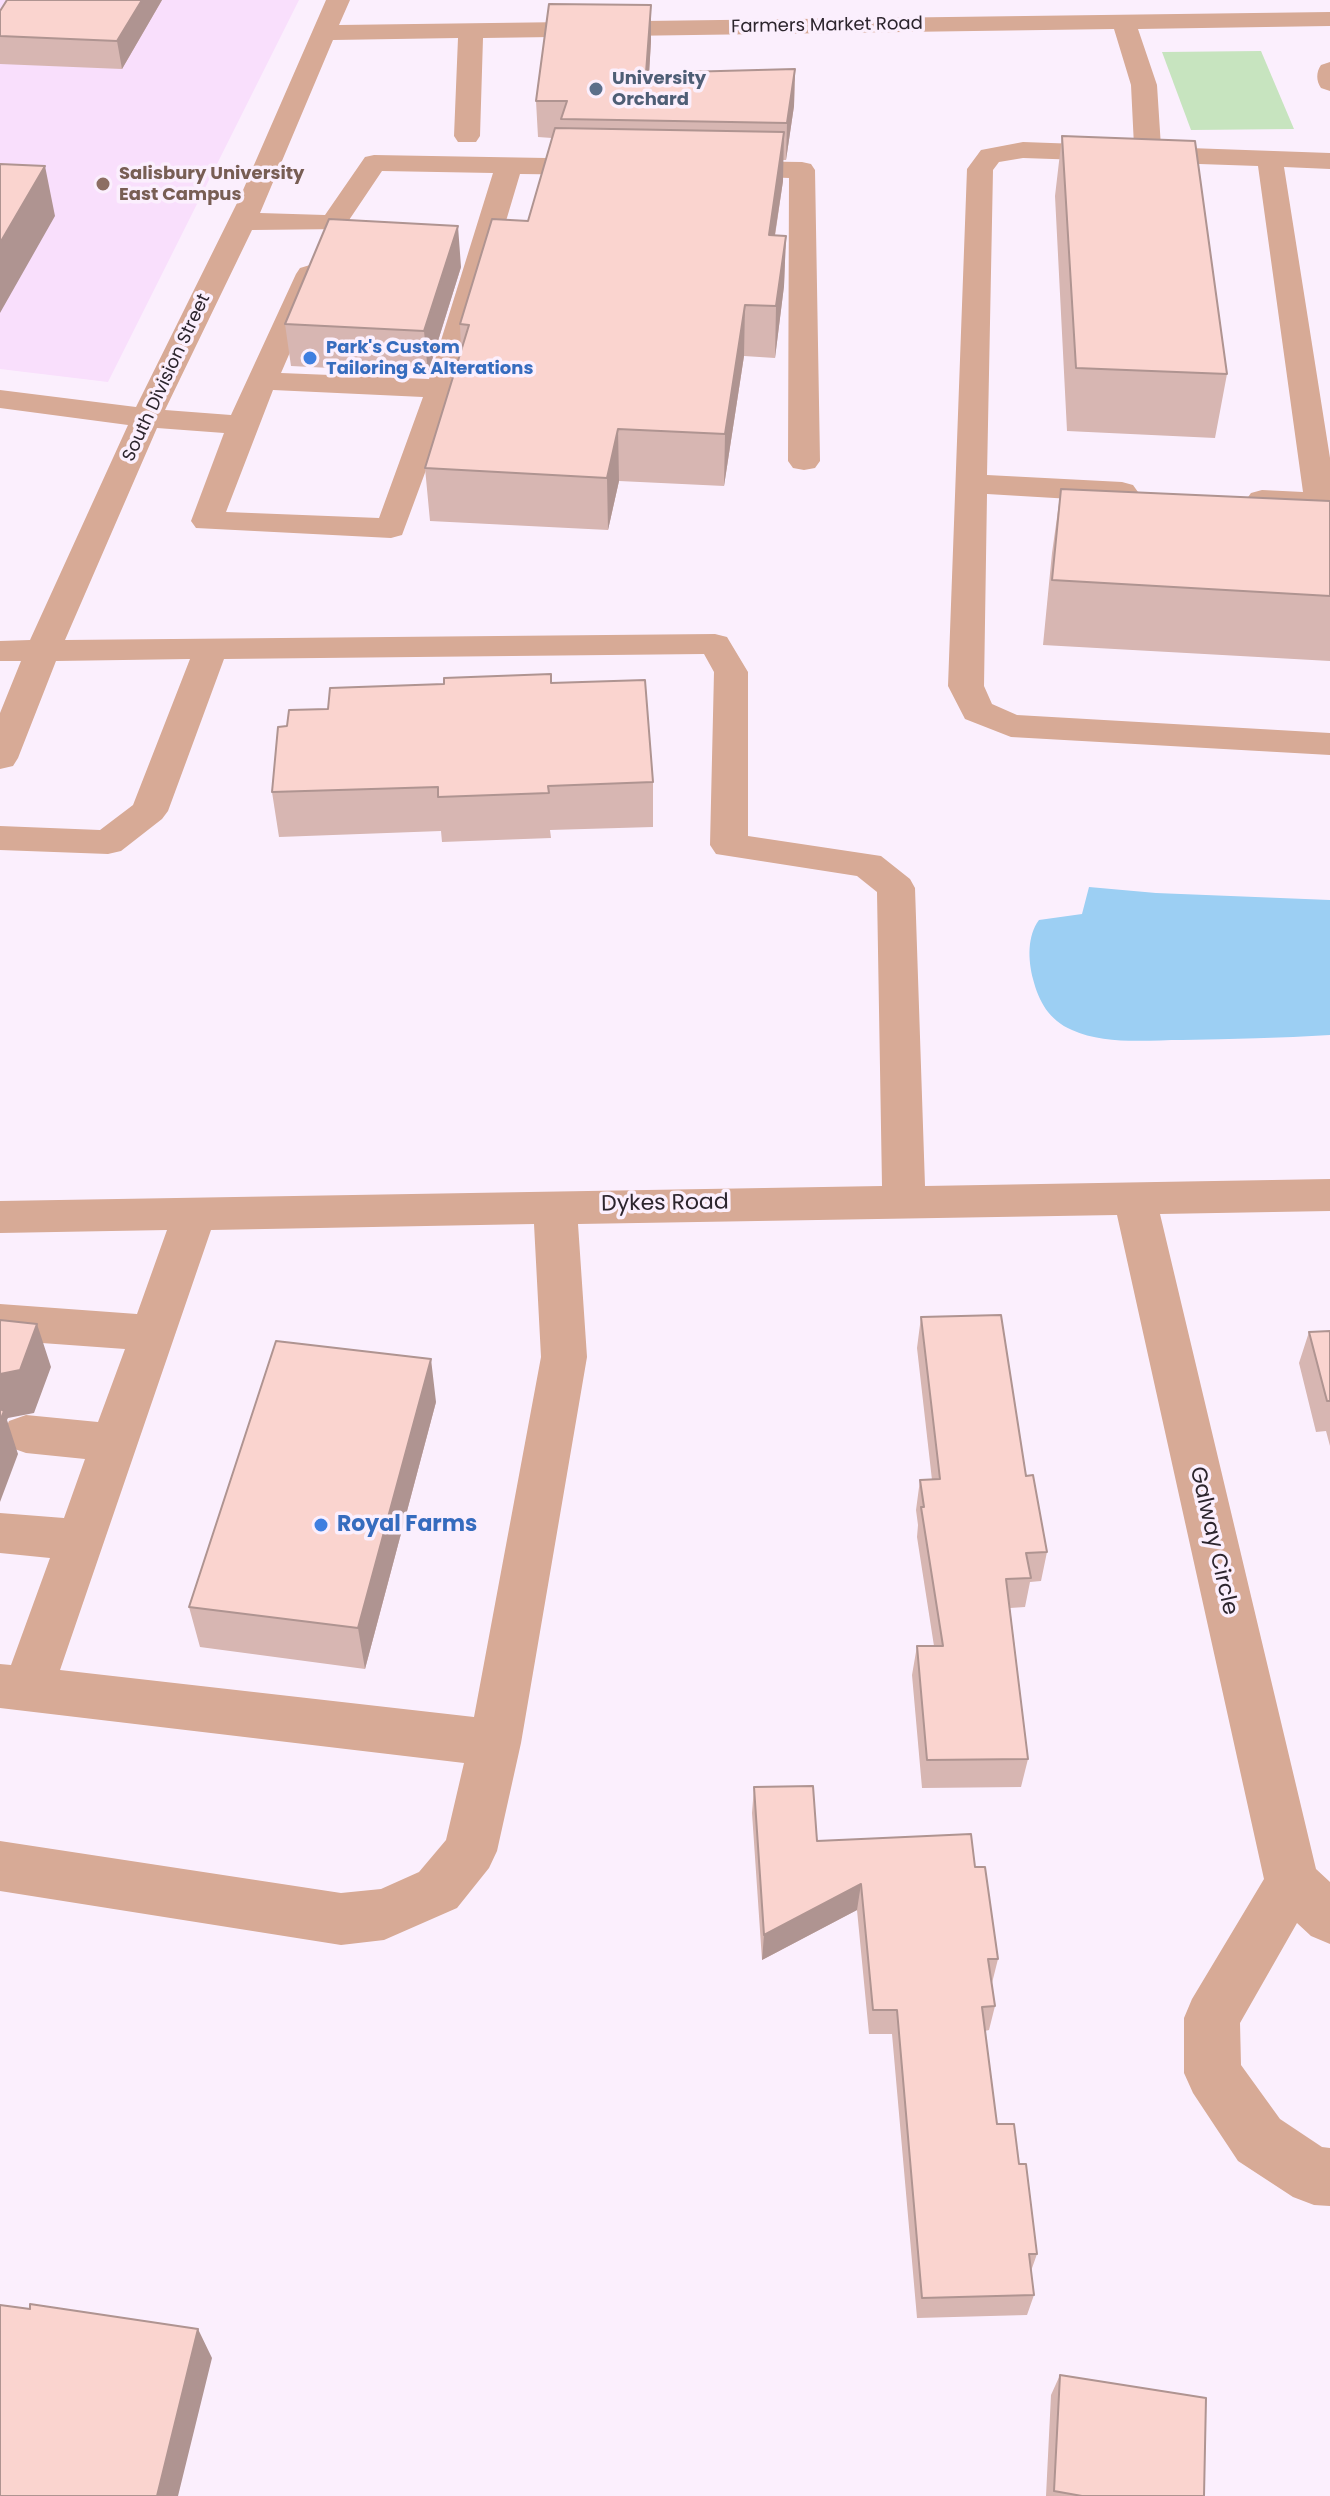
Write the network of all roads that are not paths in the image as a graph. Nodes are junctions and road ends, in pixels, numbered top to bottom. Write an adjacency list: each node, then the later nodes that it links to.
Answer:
1 (338, 0): 5 (street, South Division Street)
2 (1330, 19): 3 (street, Farmers Market Road)
3 (1124, 22): 4 (street, Farmers Market Road); 9 (street)
4 (471, 31): 5 (street, Farmers Market Road); 8 (street)
5 (324, 33): 15 (street, South Division Street)
6 (1330, 70): 7 (street)
7 (1330, 83)
8 (467, 136)
9 (1148, 155): 10 (street); 23 (street)
10 (1270, 160): 11 (street); 26 (street)
11 (1330, 161)
12 (509, 166): 13 (street); 16 (street); 18 (street)
13 (632, 168)
14 (694, 168): 22 (street)
15 (241, 221): 16 (street); 20 (street, South Division Street)
16 (346, 228): 17 (street)
17 (263, 381): 18 (street); 21 (street)
18 (441, 389): 21 (street)
19 (0, 399): 20 (street)
20 (146, 418): 21 (street); 28 (street, South Division Street)
21 (242, 425)
22 (804, 461)
23 (971, 484): 24 (street); 30 (street)
24 (1146, 494)
25 (1242, 499): 26 (street)
26 (1326, 504)
27 (211, 649): 28 (street); 32 (street); 34 (street)
28 (43, 650): 29 (street); 31 (street, South Division Street)
29 (0, 651)
30 (1330, 744)
31 (0, 758)
32 (0, 838)
33 (1330, 1195): 35 (street, Dykes Road)
34 (904, 1200): 35 (street, Dykes Road); 36 (street, Dykes Road)
35 (1135, 1200): 48 (street, Galway Circle)
36 (555, 1206): 37 (street, Dykes Road); 46 (street)
37 (195, 1213): 38 (street, Dykes Road); 40 (street)
38 (0, 1217)
39 (0, 1322): 40 (street)
40 (153, 1333): 42 (street)
41 (26, 1434): 42 (street)
42 (114, 1443): 44 (street)
43 (0, 1533): 44 (street)
44 (81, 1540): 45 (street)
45 (14, 1688): 46 (street)
46 (495, 1743): 47 (street)
47 (0, 1866)
48 (1311, 1900): 49 (street, Galway Circle)
49 (1330, 2177)

